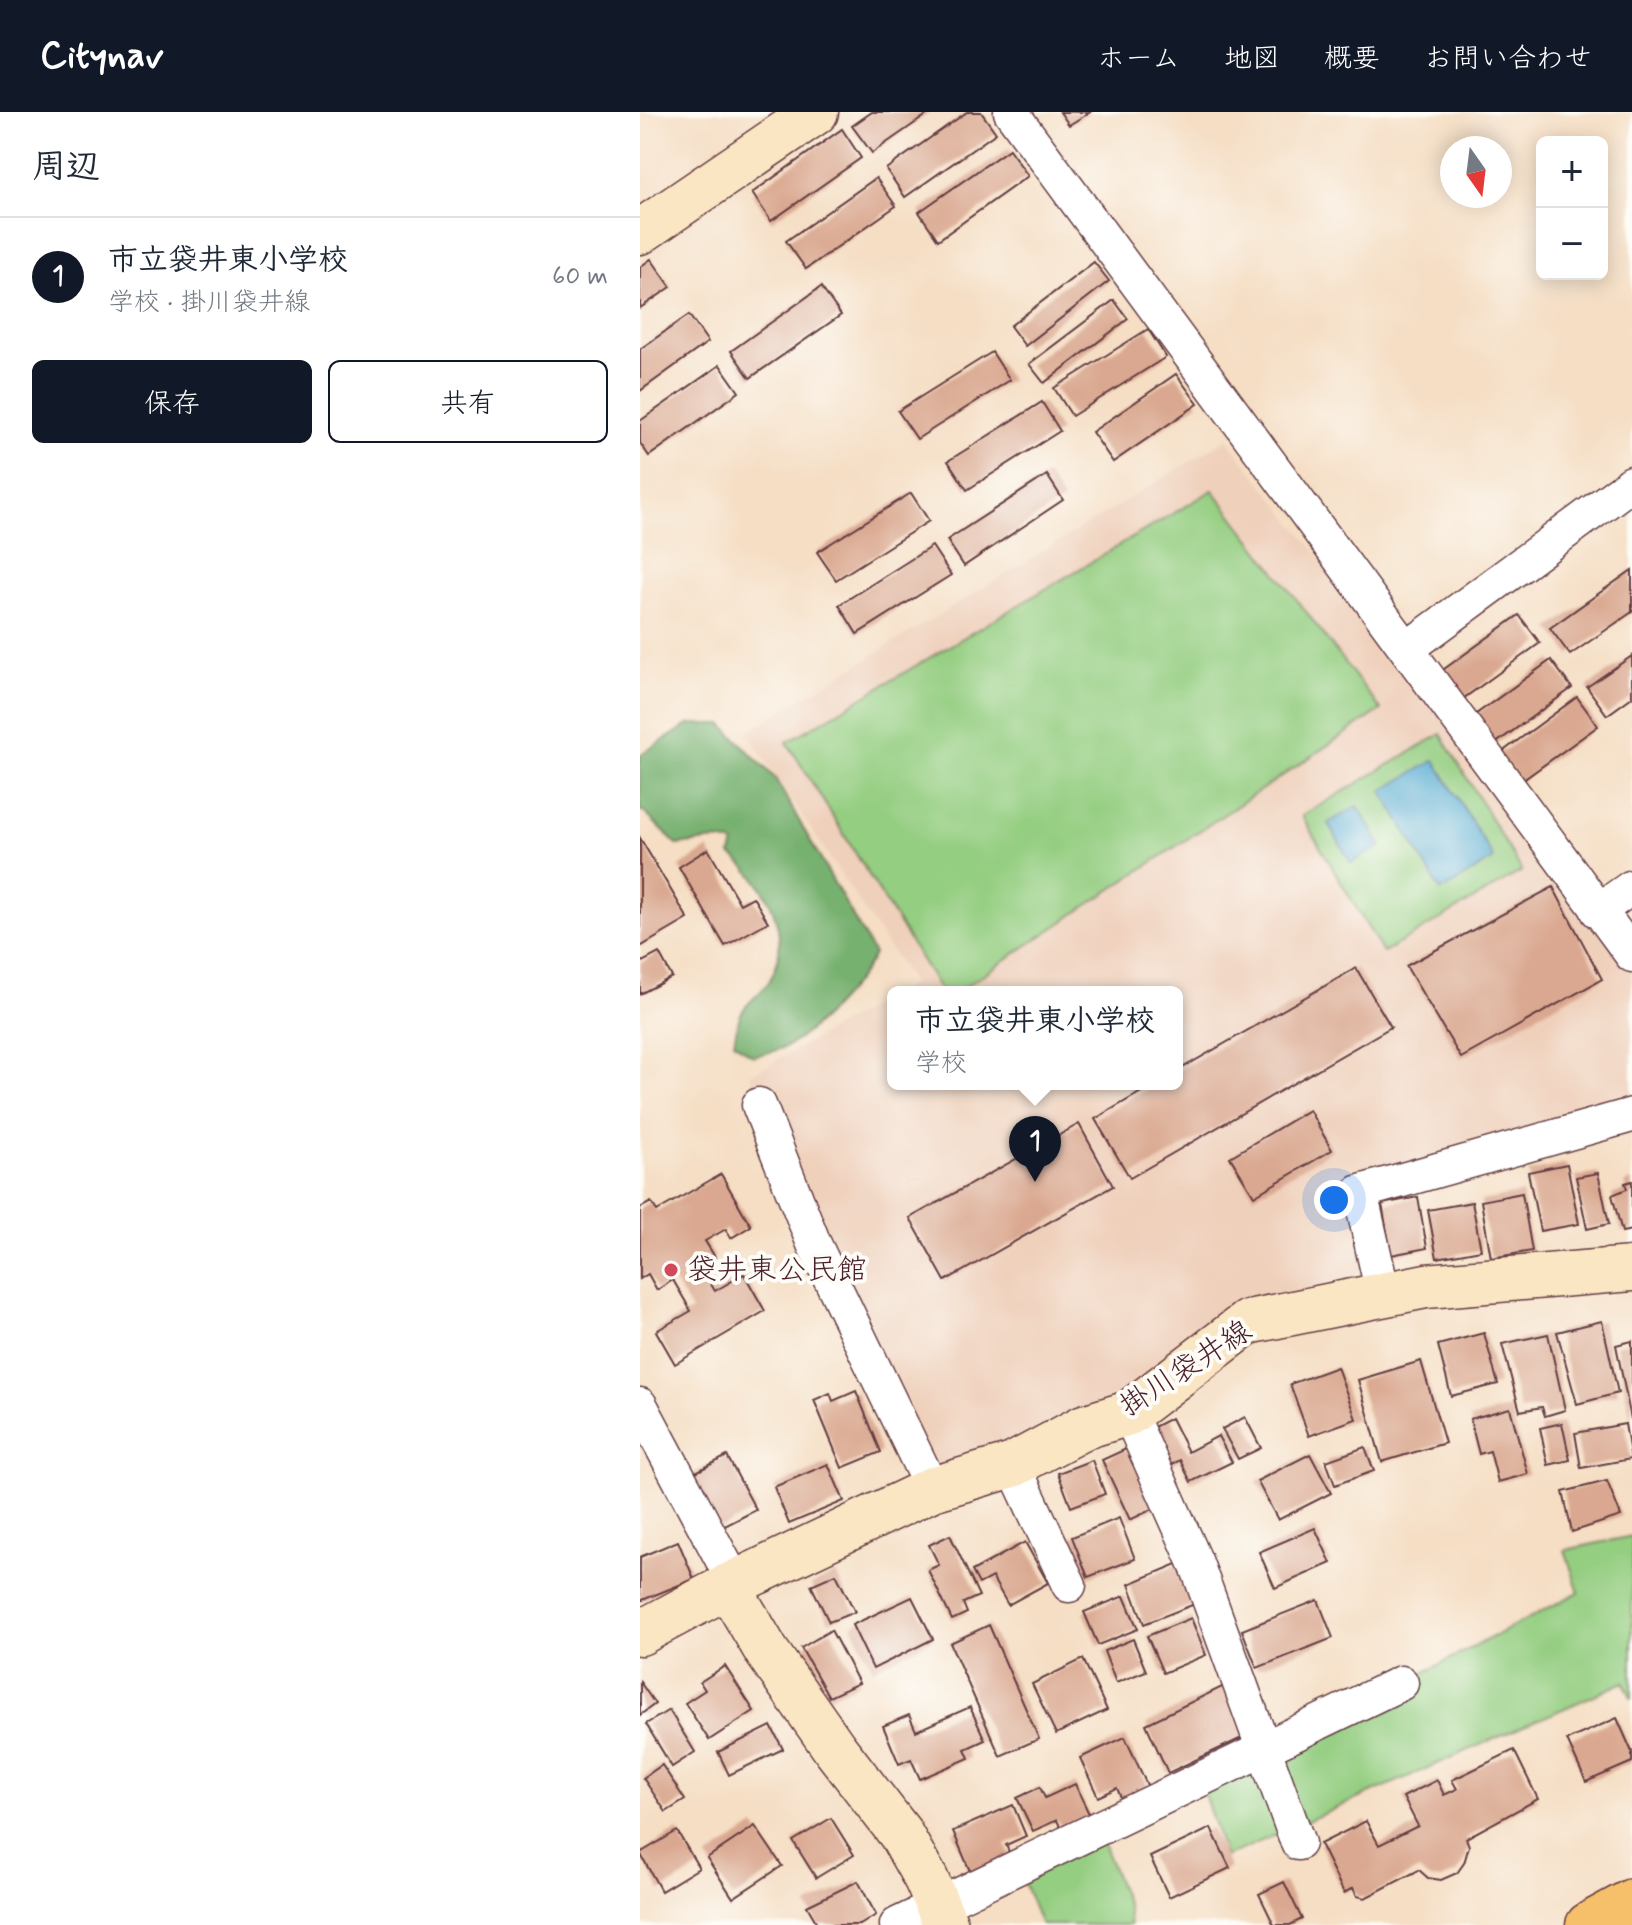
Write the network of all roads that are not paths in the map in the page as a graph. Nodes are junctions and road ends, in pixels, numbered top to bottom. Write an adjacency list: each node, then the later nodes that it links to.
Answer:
1 (816, 112): 3 (main road)
2 (1011, 112): 5 (street)
3 (640, 232)
4 (1632, 483): 5 (street)
5 (1408, 648): 7 (street)
6 (1632, 887): 7 (street)
7 (1598, 911): 8 (street)
8 (1632, 955)
9 (759, 1105): 16 (street)
10 (1632, 1115): 12 (street)
11 (1632, 1269): 12 (main road, 掛川袋井線)
12 (1383, 1294): 14 (main road, 掛川袋井線)
13 (640, 1405): 17 (street)
14 (1129, 1413): 15 (main road, 掛川袋井線); 21 (street)
15 (1013, 1465): 16 (main road, 掛川袋井線); 18 (street)
16 (932, 1489): 17 (main road, 掛川袋井線)
17 (732, 1584): 19 (main road, 掛川袋井線); 24 (main road)
18 (1069, 1585)
19 (640, 1633)
20 (1401, 1683): 21 (street)
21 (1263, 1749): 22 (street); 24 (street)
22 (1298, 1843)
23 (1632, 1901): 26 (highway)
24 (941, 1915): 25 (street)
25 (897, 1925)
26 (1588, 1925)

